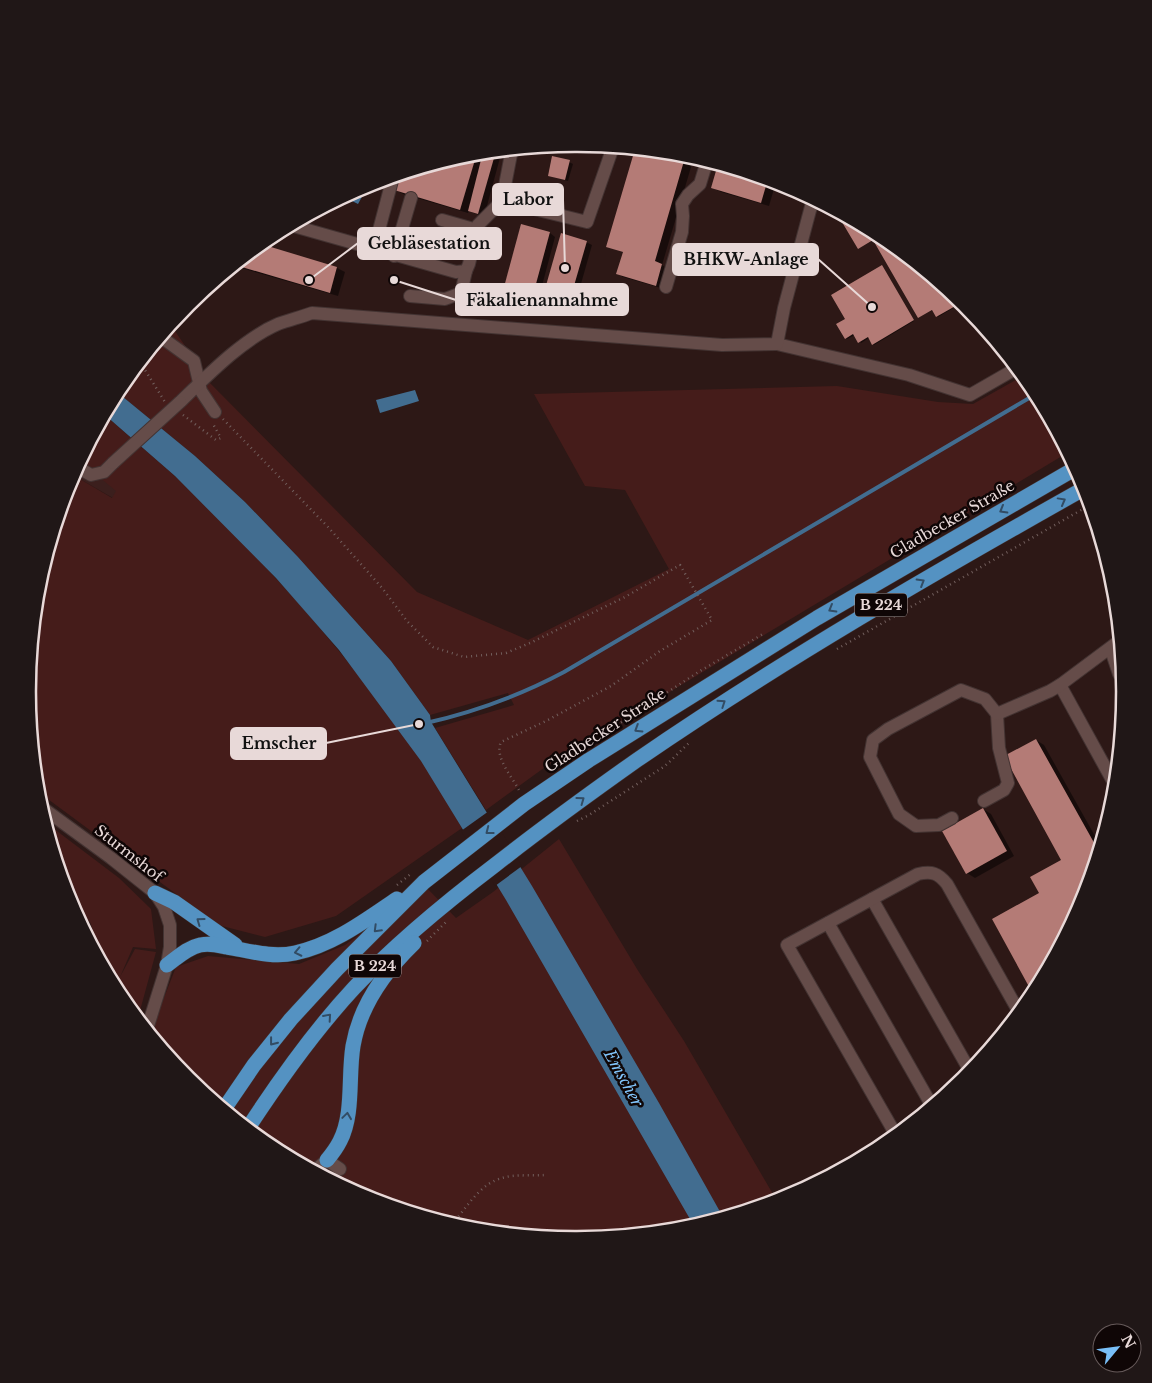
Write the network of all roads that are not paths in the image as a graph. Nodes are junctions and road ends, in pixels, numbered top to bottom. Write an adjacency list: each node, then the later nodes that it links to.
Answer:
1 (611, 153): 6 (street)
2 (511, 156): 6 (street)
3 (705, 167): 14 (street)
4 (391, 185): 11 (street)
5 (411, 198): 12 (street)
6 (502, 201): 10 (street)
7 (811, 205): 17 (street)
8 (442, 220): 10 (street)
9 (300, 228): 11 (street)
10 (477, 230): 13 (street)
11 (374, 249): 12 (street)
12 (394, 256): 13 (street)
13 (466, 271): 15 (street)
14 (666, 287)
15 (410, 296)
16 (166, 341): 19 (street)
17 (778, 344): 18 (street); 19 (street)
18 (1010, 371)
19 (200, 384): 20 (street); 21 (street, bridge)
20 (215, 412)
21 (84, 471)
22 (1069, 472): 31 (highway, Gladbecker Straße / B 224, one-way to 31)
23 (1078, 492): 32 (highway, B 224, one-way to 23)
24 (1114, 645): 25 (street)
25 (1060, 685): 26 (street); 27 (street)
26 (997, 714): 28 (street); 30 (street)
27 (1109, 774)
28 (984, 801)
29 (51, 814): 33 (street, Sturmshof)
30 (952, 818)
31 (419, 877): 36 (highway, one-way to 36); 42 (highway, Gladbecker Straße / B 224, one-way to 42)
32 (468, 886): 43 (highway, B 224, one-way to 32); 45 (highway, one-way to 32)
33 (155, 893): 36 (highway, one-way to 33); 37 (street, Sturmshof)
34 (872, 898): 35 (street); 38 (street); 40 (street)
35 (828, 923): 41 (street); 44 (street)
36 (240, 949): 37 (highway)
37 (168, 964): 39 (street, Sturmshof)
38 (1015, 1005)
39 (149, 1022)
40 (966, 1064)
41 (929, 1100)
42 (228, 1104)
43 (251, 1123)
44 (892, 1129)
45 (327, 1160): 46 (street); 47 (street)
46 (319, 1166)
47 (340, 1169)

